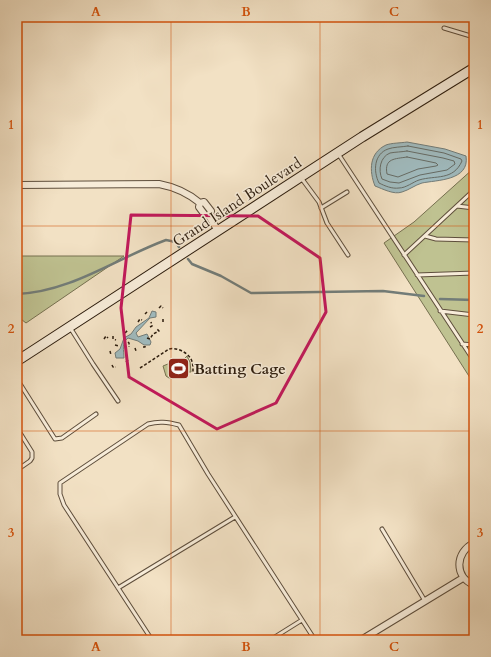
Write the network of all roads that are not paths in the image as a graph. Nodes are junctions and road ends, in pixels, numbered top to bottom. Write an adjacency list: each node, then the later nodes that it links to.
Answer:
1 (444, 28): 2 (lane)
2 (474, 37)
3 (474, 68): 4 (main road, Grand Island Boulevard)
4 (338, 153): 5 (main road, Grand Island Boulevard); 16 (lane)
5 (300, 177): 10 (lane); 12 (main road, Grand Island Boulevard)
6 (17, 185): 12 (street)
7 (474, 190): 9 (lane)
8 (347, 192): 10 (lane)
9 (457, 206): 11 (lane); 13 (lane)
10 (321, 208): 15 (lane)
11 (474, 208)
12 (218, 231): 21 (main road, Grand Island Boulevard)
13 (424, 236): 14 (lane); 16 (lane)
14 (474, 240)
15 (348, 255)
16 (404, 255): 18 (lane)
17 (474, 273): 18 (lane)
18 (417, 274): 19 (lane)
19 (440, 311): 20 (lane); 22 (lane)
20 (474, 315)
21 (70, 327): 24 (main road, Grand Island Boulevard); 27 (lane)
22 (462, 344): 23 (lane); 25 (lane)
23 (474, 345)
24 (17, 361)
25 (474, 361)
26 (17, 379): 28 (lane)
27 (118, 401)
28 (96, 414)
29 (17, 428): 30 (lane)
30 (17, 470)
31 (235, 517): 36 (lane); 36 (lane); 38 (lane)
32 (382, 529): 37 (lane)
33 (474, 543): 34 (street)
34 (463, 578): 35 (street); 37 (street)
35 (474, 585)
36 (118, 588): 39 (lane)
37 (425, 601): 42 (street)
38 (302, 620): 40 (lane); 41 (lane)
39 (152, 640)
40 (270, 640)
41 (315, 640)
42 (361, 640)

